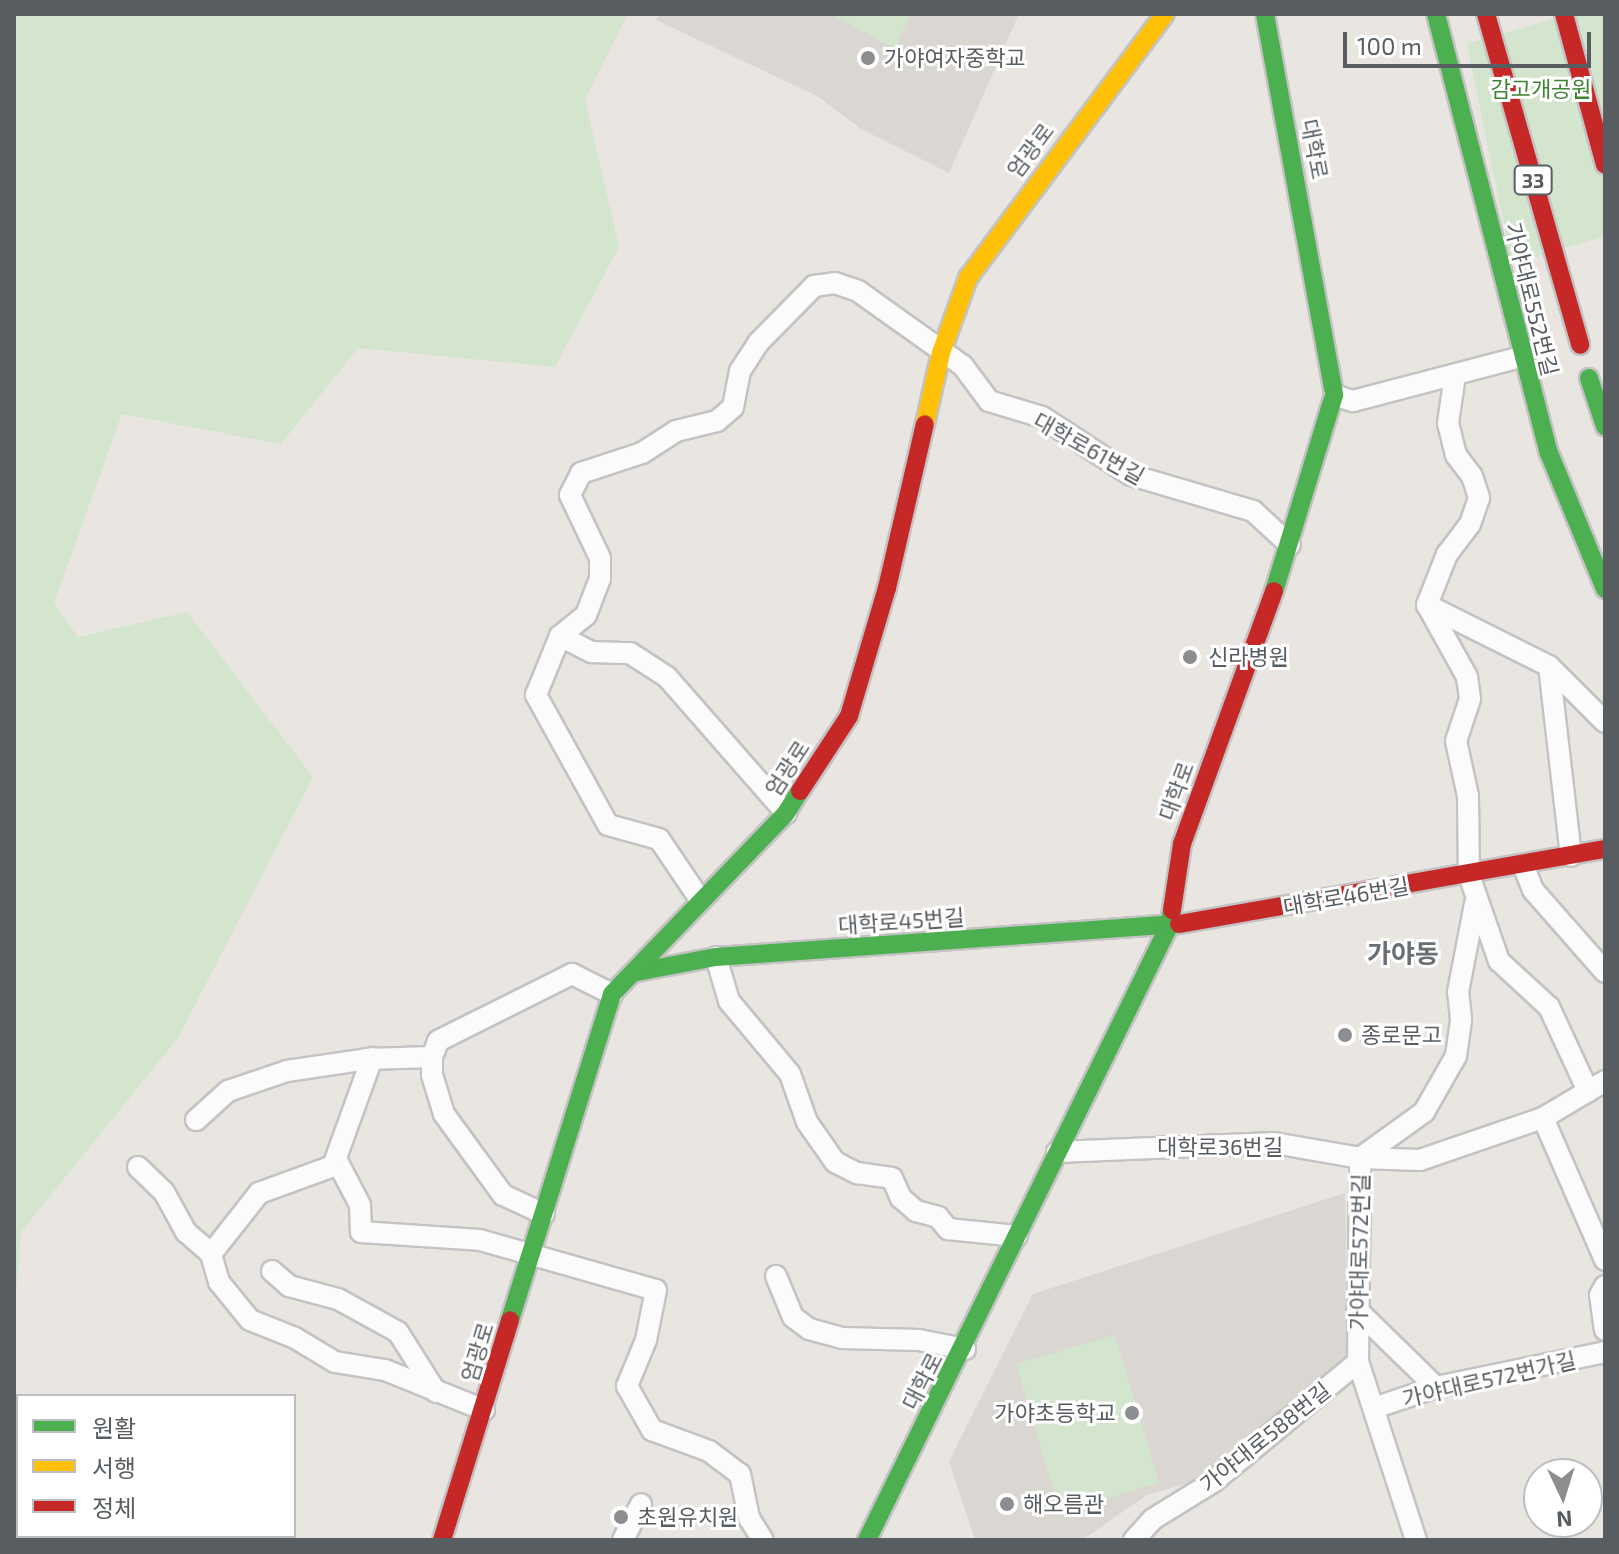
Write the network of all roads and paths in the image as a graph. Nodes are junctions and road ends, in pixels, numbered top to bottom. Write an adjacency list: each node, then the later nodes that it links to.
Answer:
1 (1165, 14): 8 (main road, 엄광로)
2 (1265, 14): 12 (main road, 대학로)
3 (1436, 14): 9 (main road, 가야대로552번길)
4 (1486, 14): 7 (main road, 33)
5 (1564, 14): 6 (main road)
6 (1605, 165)
7 (1580, 345)
8 (941, 353): 14 (street, 대학로61번길); 17 (street, 대학로61번길); 20 (main road, 엄광로)
9 (1521, 357): 10 (street); 15 (main road, 가야대로552번길)
10 (1455, 375): 12 (street); 16 (street)
11 (1589, 378): 13 (main road)
12 (1334, 395): 14 (main road, 대학로)
13 (1605, 426)
14 (1290, 545): 27 (main road, 대학로)
15 (1605, 589)
16 (1427, 605): 18 (street); 24 (street, 가야대로572번길)
17 (560, 636): 20 (street); 25 (street)
18 (1549, 666): 19 (street); 22 (street)
19 (1605, 722)
20 (786, 813): 25 (main road, 엄광로)
21 (1605, 849): 22 (main road, 대학로46번길)
22 (1571, 856): 23 (main road, 대학로46번길)
23 (1523, 865): 24 (main road, 대학로46번길); 29 (street)
24 (1469, 875): 26 (street, 가야대로572번길); 27 (main road, 대학로46번길)
25 (699, 898): 30 (main road, 엄광로)
26 (1475, 904): 34 (street, 가야대로572번길); 38 (street, 가야대로572번길)
27 (1169, 926): 28 (main road, 대학로45번길); 37 (main road, 대학로)
28 (716, 957): 30 (main road, 대학로45번길); 42 (street)
29 (1602, 969)
30 (637, 972): 31 (main road, 엄광로)
31 (612, 994): 32 (street); 41 (main road, 엄광로)
32 (432, 1057): 33 (street); 41 (street)
33 (372, 1058): 36 (street); 39 (street)
34 (1600, 1084): 35 (street, 대학로36번길)
35 (1543, 1118): 38 (street, 대학로36번길); 45 (street)
36 (196, 1120)
37 (1057, 1152): 38 (street, 대학로36번길); 42 (main road, 대학로)
38 (1360, 1158): 49 (street, 가야대로572번길)
39 (336, 1159): 43 (street); 44 (street)
40 (138, 1167): 44 (street)
41 (544, 1214): 43 (main road, 엄광로)
42 (1017, 1236): 51 (main road, 대학로)
43 (533, 1253): 57 (main road, 엄광로); 61 (street)
44 (211, 1254): 55 (street)
45 (1605, 1260)
46 (272, 1271): 55 (street)
47 (776, 1276): 51 (street)
48 (1605, 1286): 50 (street)
49 (1357, 1310): 53 (street, 가야대로572번길); 54 (street)
50 (1605, 1330)
51 (965, 1349): 62 (main road, 대학로)
52 (1605, 1352): 54 (street, 가야대로572번가길)
53 (1358, 1362): 56 (street, 가야대로572번길); 63 (street, 가야대로588번길)
54 (1436, 1387): 56 (street, 가야대로572번가길)
55 (436, 1392): 57 (street)
56 (1374, 1408): 64 (street, 가야대로572번길)
57 (484, 1410): 59 (main road, 엄광로)
58 (641, 1504): 60 (street)
59 (442, 1540)
60 (623, 1540)
61 (763, 1540)
62 (867, 1540)
63 (1134, 1540)
64 (1416, 1540)

